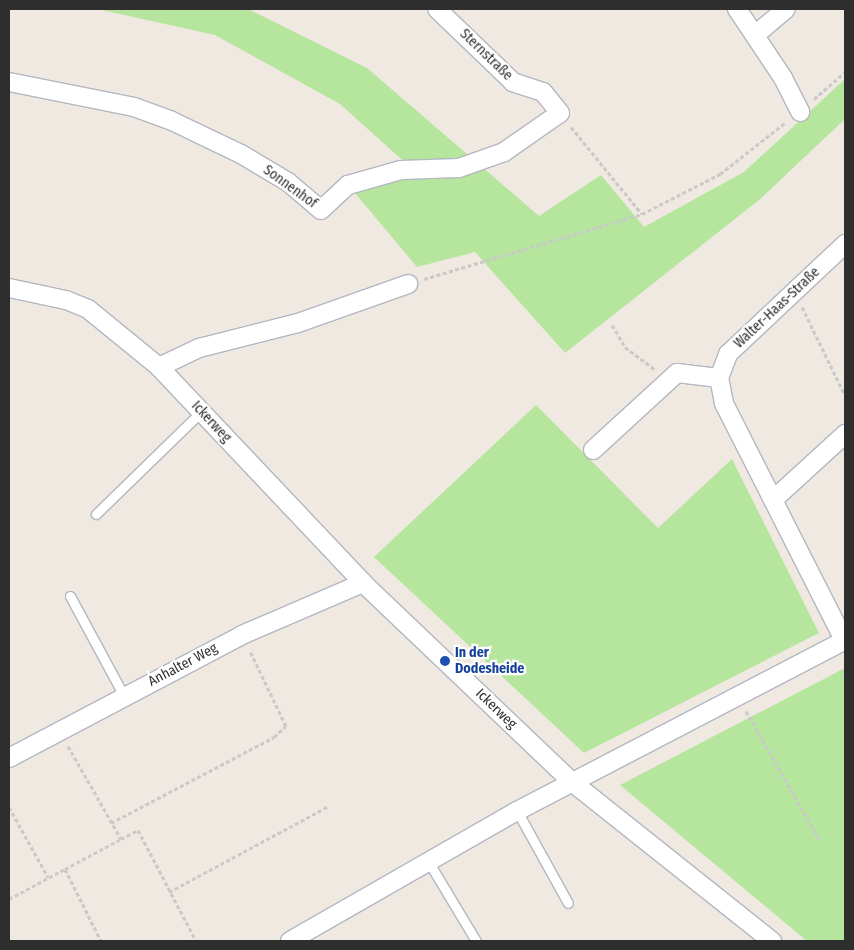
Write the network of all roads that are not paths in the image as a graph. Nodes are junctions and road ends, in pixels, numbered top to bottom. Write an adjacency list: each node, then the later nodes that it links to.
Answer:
1 (437, 9): 7 (street, Sternstraße)
2 (737, 9): 4 (street)
3 (786, 9): 4 (street)
4 (755, 35): 6 (street)
5 (9, 82): 7 (street, Sonnenhof)
6 (800, 112)
7 (560, 113)
8 (845, 244): 12 (street, Walter-Haas-Straße)
9 (408, 284): 11 (street)
10 (9, 288): 11 (street, Ickerweg)
11 (159, 368): 13 (street, Ickerweg)
12 (719, 378): 15 (street); 16 (street)
13 (201, 412): 17 (lane); 18 (street, Ickerweg)
14 (845, 434): 16 (street)
15 (593, 450)
16 (773, 500): 20 (street)
17 (96, 514)
18 (363, 583): 21 (street, Anhalter Weg); 23 (street, Ickerweg)
19 (70, 596): 21 (lane)
20 (844, 640): 23 (street)
21 (124, 696): 22 (street, Anhalter Weg)
22 (9, 757)
23 (572, 782): 24 (street); 29 (street, Ickerweg)
24 (517, 811): 25 (street); 26 (lane)
25 (428, 861): 27 (street); 28 (lane)
26 (568, 903)
27 (290, 941)
28 (476, 941)
29 (772, 941)

